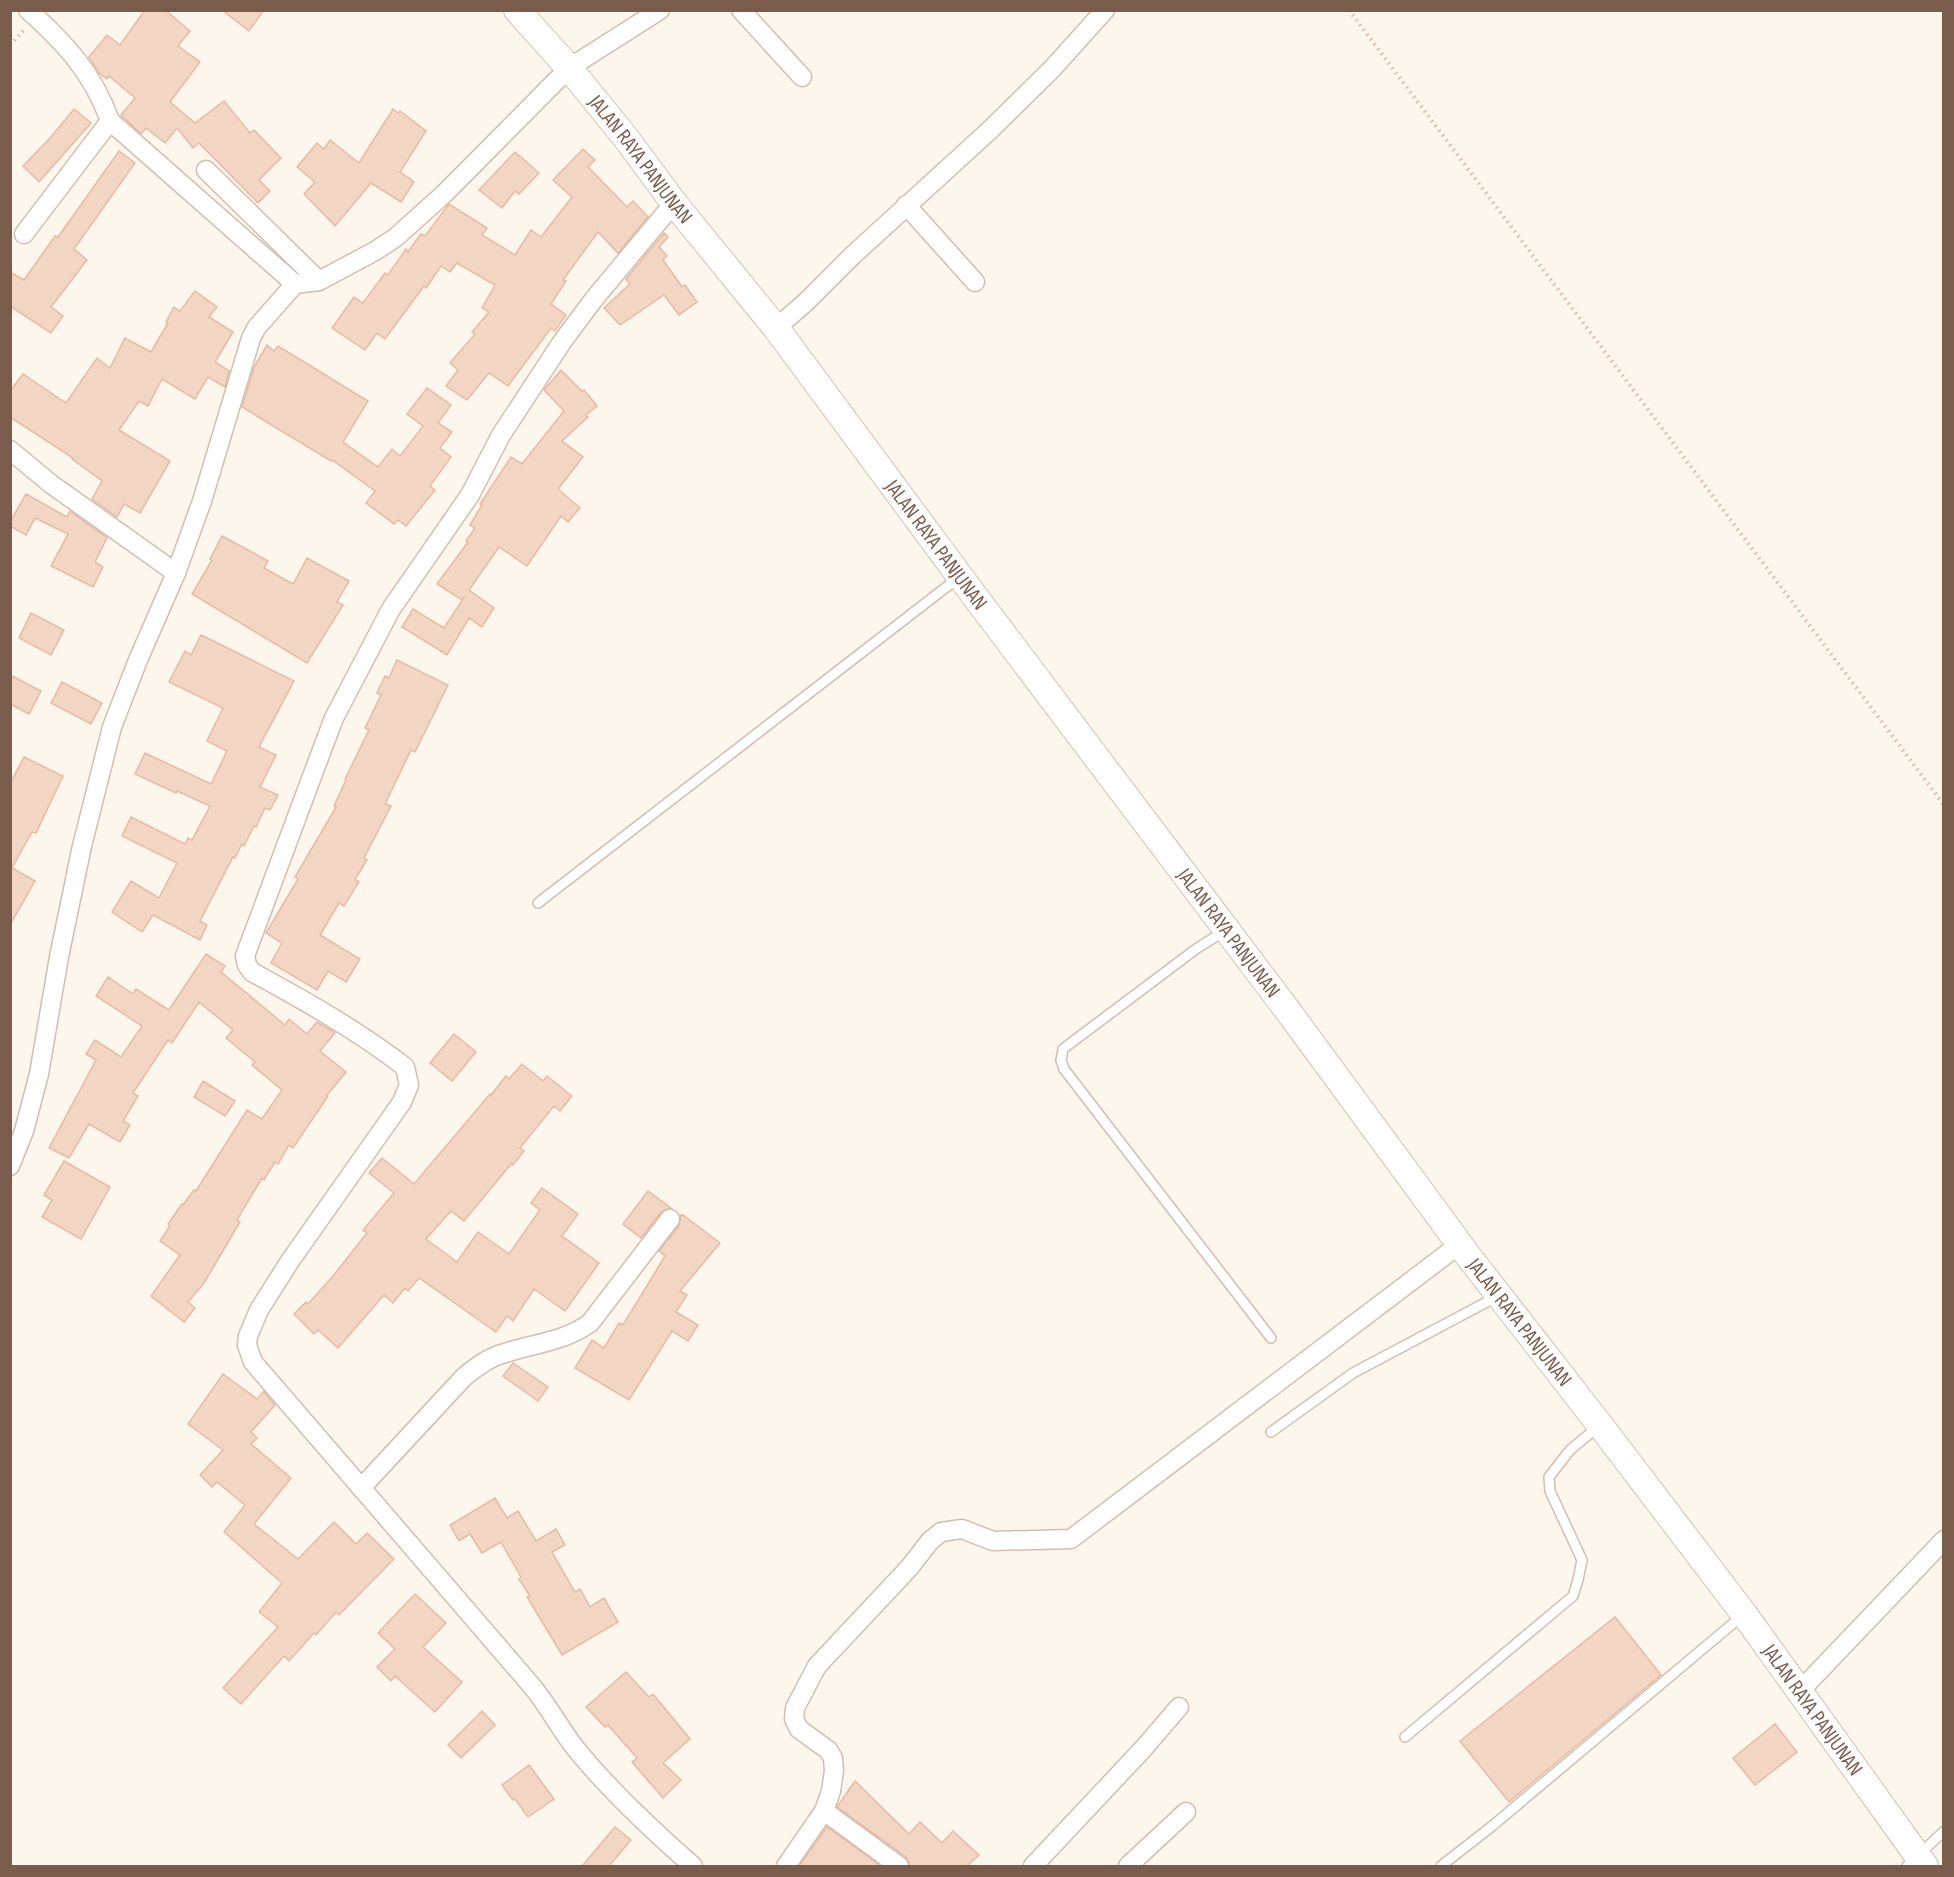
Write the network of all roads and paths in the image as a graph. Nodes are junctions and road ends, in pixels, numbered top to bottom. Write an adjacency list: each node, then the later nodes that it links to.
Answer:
1 (27, 10): 9 (street)
2 (517, 10): 7 (main road, JALAN RAYA PANJUNAN)
3 (741, 10): 8 (street)
4 (1105, 10): 12 (street)
5 (1349, 10): 21 (path)
6 (647, 16): 7 (street)
7 (569, 68): 11 (main road, JALAN RAYA PANJUNAN); 14 (street)
8 (802, 77)
9 (110, 121): 13 (street); 16 (street)
10 (206, 170): 14 (street)
11 (674, 203): 17 (main road, JALAN RAYA PANJUNAN); 31 (street)
12 (906, 205): 15 (street); 17 (street)
13 (24, 234)
14 (319, 281): 16 (street)
15 (975, 282)
16 (295, 284): 19 (street)
17 (783, 322): 20 (main road, JALAN RAYA PANJUNAN)
18 (10, 450): 19 (street)
19 (176, 573): 24 (street)
20 (960, 576): 22 (lane); 23 (main road, JALAN RAYA PANJUNAN)
21 (1944, 806)
22 (538, 903)
23 (1226, 930): 26 (main road, JALAN RAYA PANJUNAN); 28 (lane)
24 (10, 1166)
25 (670, 1219): 31 (street)
26 (1460, 1244): 27 (main road, JALAN RAYA PANJUNAN); 37 (street)
27 (1500, 1295): 29 (main road, JALAN RAYA PANJUNAN); 30 (lane)
28 (1271, 1338)
29 (1600, 1425): 33 (main road, JALAN RAYA PANJUNAN); 36 (lane)
30 (1271, 1432)
31 (361, 1488): 41 (street)
32 (1944, 1540): 34 (street)
33 (1744, 1614): 34 (main road, JALAN RAYA PANJUNAN); 46 (lane)
34 (1806, 1685): 40 (main road, JALAN RAYA PANJUNAN)
35 (1179, 1707): 44 (street)
36 (1406, 1737)
37 (824, 1811): 42 (street); 43 (street)
38 (1186, 1812): 45 (street)
39 (1944, 1832): 40 (lane)
40 (1918, 1859)
41 (693, 1866)
42 (786, 1866)
43 (899, 1866)
44 (1033, 1866)
45 (1128, 1866)
46 (1441, 1866)

